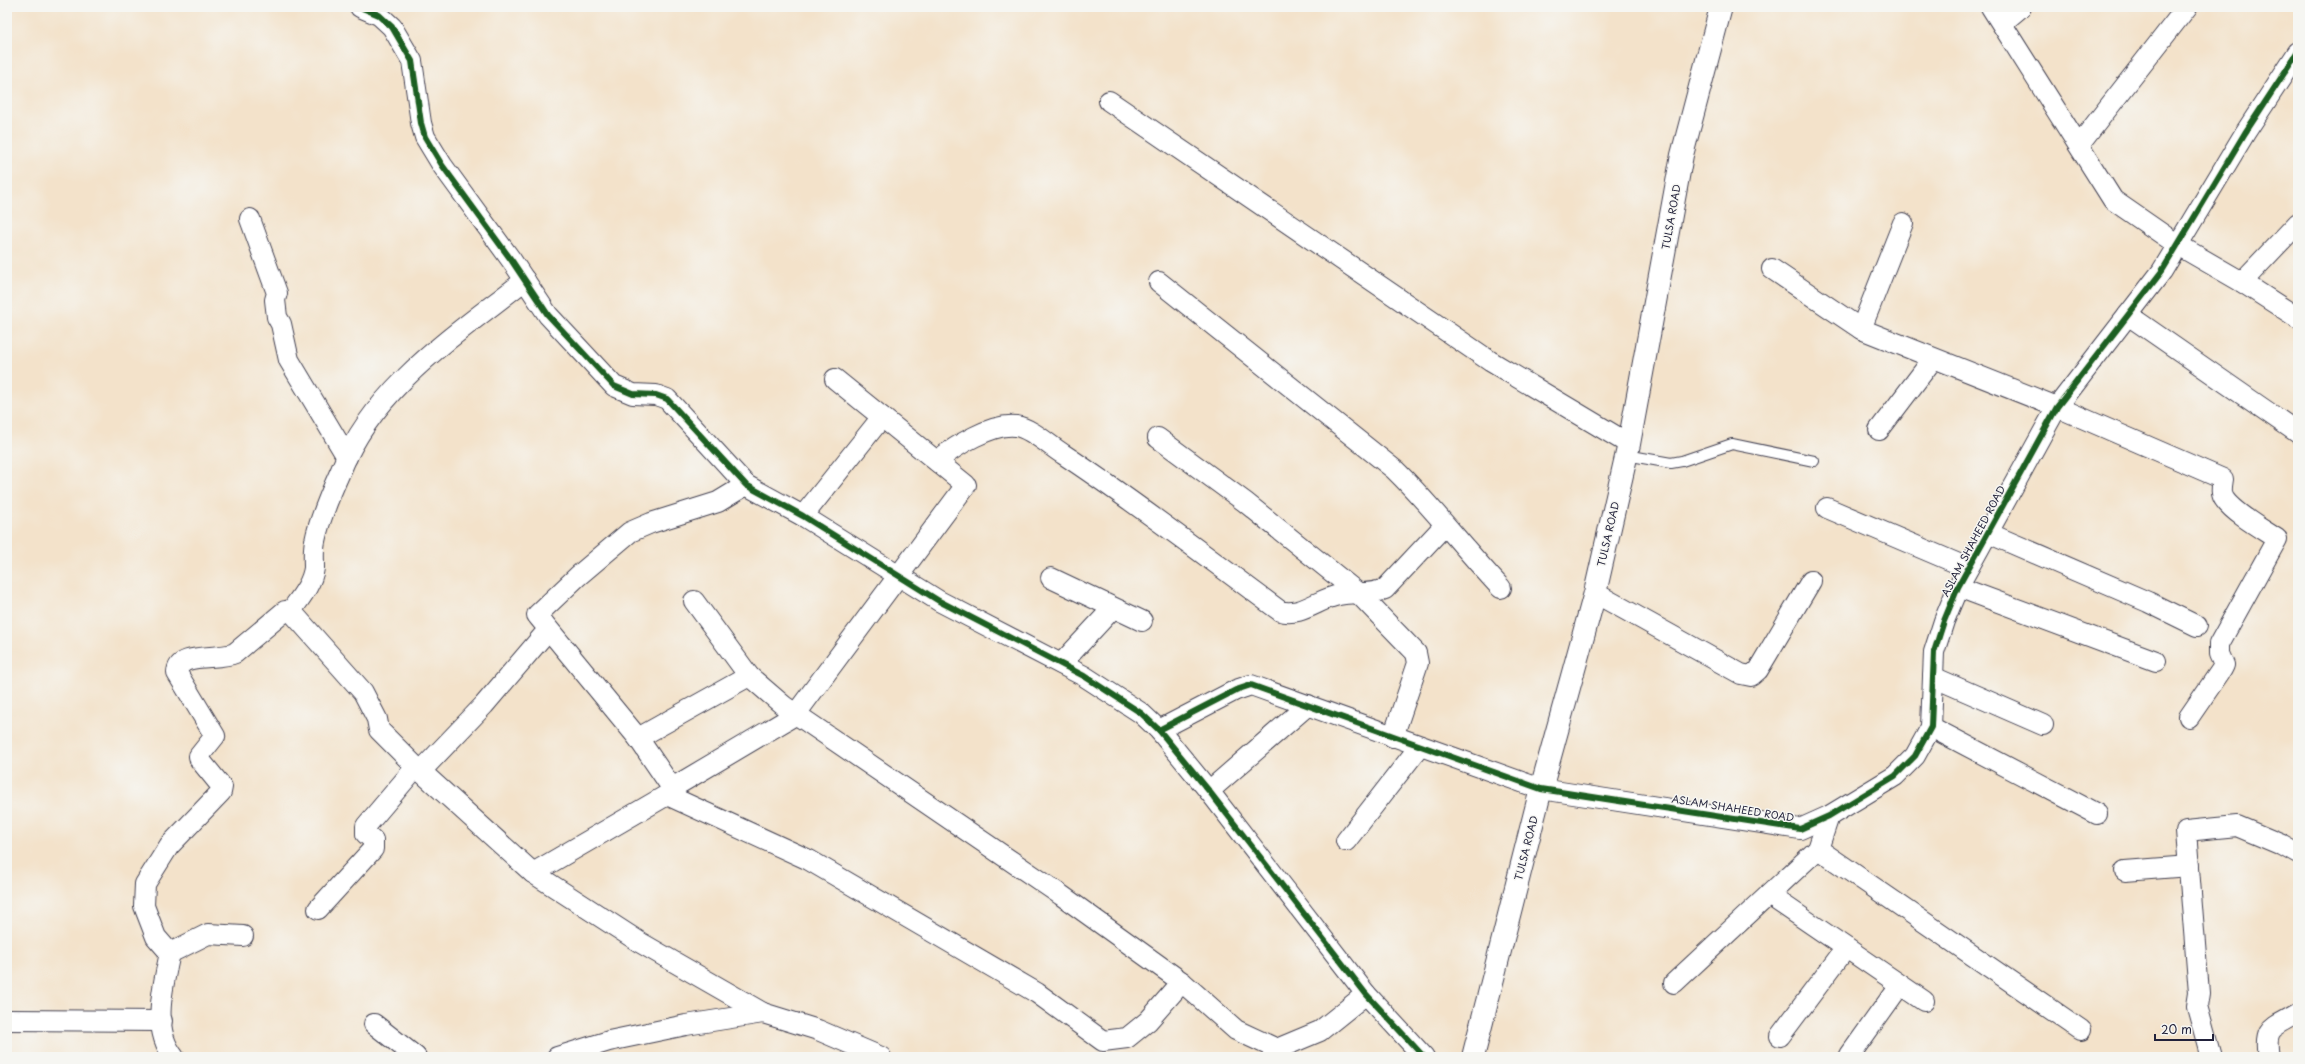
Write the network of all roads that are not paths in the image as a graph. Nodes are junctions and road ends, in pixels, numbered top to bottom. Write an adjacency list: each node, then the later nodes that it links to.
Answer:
1 (360, 7): 14 (street)
2 (1722, 7): 27 (main road, TULSA ROAD)
3 (2021, 7): 5 (street)
4 (2187, 7): 8 (street)
5 (1996, 15): 8 (street)
6 (2298, 52): 12 (street, ASLAM SHAHEED ROAD)
7 (1109, 102): 27 (street)
8 (2079, 145): 12 (street)
9 (250, 219): 28 (street)
10 (1903, 223): 19 (street)
11 (2298, 223): 16 (street)
12 (2178, 245): 16 (street); 17 (street, ASLAM SHAHEED ROAD)
13 (1772, 269): 19 (street)
14 (525, 280): 28 (street); 31 (street)
15 (1159, 282): 34 (street)
16 (2242, 282): 18 (street)
17 (2128, 315): 22 (street, ASLAM SHAHEED ROAD); 25 (street)
18 (2298, 318)
19 (1861, 329): 20 (street)
20 (1932, 359): 22 (street); 24 (street)
21 (835, 379): 23 (street)
22 (2057, 407): 35 (street, ASLAM SHAHEED ROAD); 56 (street)
23 (882, 417): 29 (street); 33 (street)
24 (1879, 430)
25 (2298, 433)
26 (1158, 438): 42 (street)
27 (1627, 450): 30 (lane); 43 (main road, TULSA ROAD)
28 (347, 457): 46 (street)
29 (937, 461): 37 (street); 42 (street)
30 (1814, 461)
31 (746, 485): 33 (street); 49 (street)
32 (1827, 508): 36 (street)
33 (803, 516): 37 (street)
34 (1444, 526): 41 (street); 42 (street)
35 (1988, 533): 36 (street, ASLAM SHAHEED ROAD); 48 (street)
36 (1968, 568): 40 (street, ASLAM SHAHEED ROAD)
37 (899, 577): 51 (street); 55 (street)
38 (1051, 578): 45 (street)
39 (1811, 580): 43 (street)
40 (1958, 587): 50 (street); 53 (street, ASLAM SHAHEED ROAD)
41 (1501, 588)
42 (1358, 593): 60 (street)
43 (1595, 593): 64 (main road, TULSA ROAD)
44 (694, 601): 52 (street)
45 (1114, 608): 47 (street); 51 (street)
46 (291, 611): 63 (street); 79 (street)
47 (1142, 621)
48 (2196, 626)
49 (548, 630): 61 (street); 63 (street)
50 (2156, 661)
51 (1061, 664): 59 (street)
52 (750, 676): 55 (street); 61 (street)
53 (1933, 676): 57 (street); 58 (street, ASLAM SHAHEED ROAD)
54 (1308, 705): 59 (street, ASLAM SHAHEED ROAD); 60 (street, ASLAM SHAHEED ROAD); 66 (street)
55 (795, 715): 65 (street); 80 (street)
56 (2189, 717)
57 (2043, 725)
58 (1931, 727): 67 (street); 68 (street, ASLAM SHAHEED ROAD)
59 (1159, 730): 66 (street)
60 (1393, 737): 62 (street, ASLAM SHAHEED ROAD)
61 (638, 738): 65 (street)
62 (1420, 746): 64 (street, ASLAM SHAHEED ROAD); 69 (street)
63 (419, 769): 74 (street); 76 (street)
64 (1542, 789): 68 (street, ASLAM SHAHEED ROAD); 99 (main road, TULSA ROAD)
65 (669, 791): 74 (street); 92 (street)
66 (1209, 791): 83 (street)
67 (2097, 814)
68 (1829, 816): 70 (street)
69 (1346, 841)
70 (1818, 849): 75 (street); 90 (street)
71 (2298, 854): 72 (street)
72 (2189, 866): 73 (street); 100 (street)
73 (2125, 871)
74 (533, 873): 85 (street)
75 (1769, 895): 78 (street); 81 (street)
76 (318, 909)
77 (243, 936): 79 (street)
78 (1846, 948): 82 (street); 91 (street)
79 (170, 953): 88 (street)
80 (1182, 982): 83 (street); 92 (street)
81 (1674, 983)
82 (1900, 985): 84 (street); 94 (street)
83 (1366, 994): 98 (street)
84 (1924, 1001)
85 (763, 1013): 93 (street); 97 (street)
86 (2298, 1013): 101 (street)
87 (7, 1020): 88 (street)
88 (162, 1021): 95 (street)
89 (374, 1024): 96 (street)
90 (2081, 1030)
91 (1780, 1036)
92 (1104, 1049)
93 (870, 1054)
94 (1850, 1055)
95 (174, 1057)
96 (416, 1057)
97 (557, 1057)
98 (1424, 1057)
99 (1473, 1057)
100 (2211, 1057)
101 (2269, 1057)

